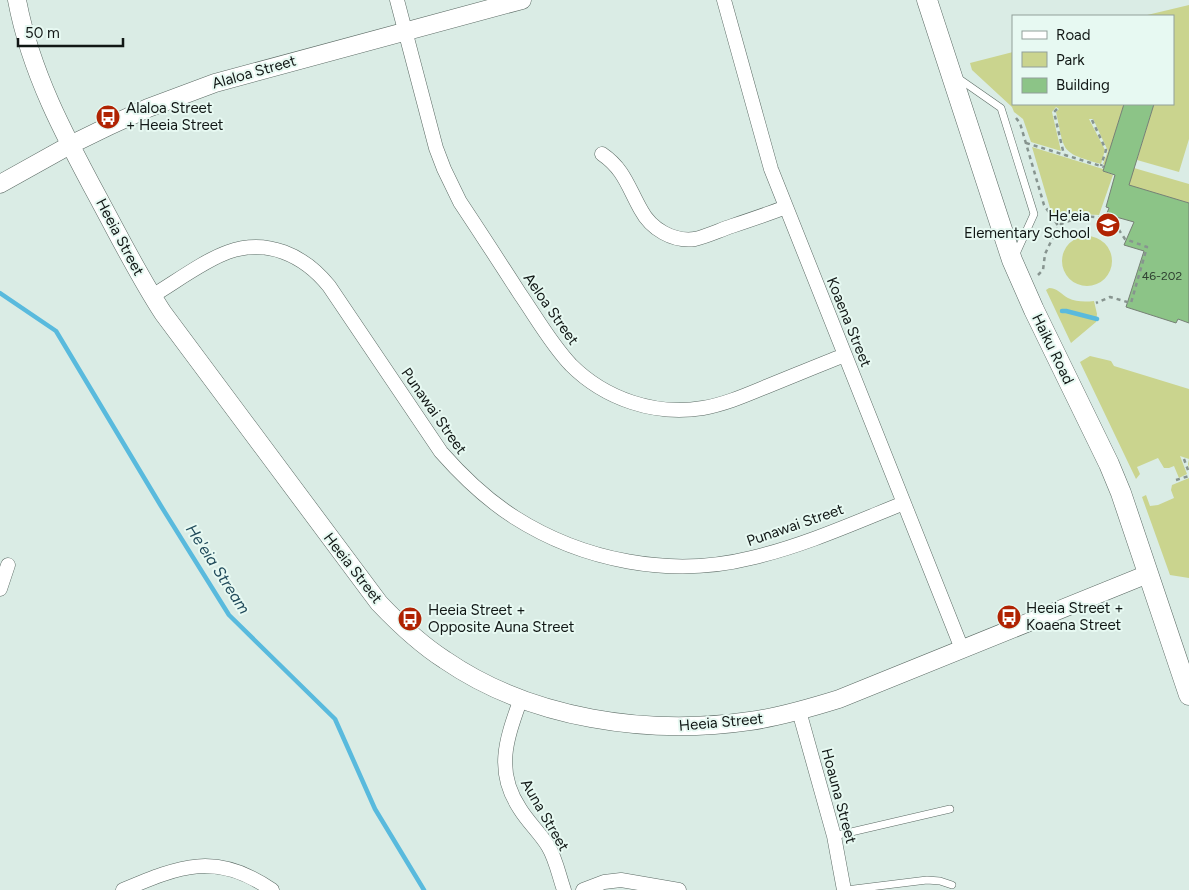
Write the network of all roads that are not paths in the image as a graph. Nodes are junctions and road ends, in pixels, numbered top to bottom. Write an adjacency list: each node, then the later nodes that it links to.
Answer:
1 (17, 0): 8 (street, Heeia Street)
2 (397, 0): 6 (street, Aeloa Street)
3 (522, 0): 6 (street, Alaloa Street)
4 (724, 0): 11 (street, Koaena Street)
5 (927, 0): 7 (main road, Haiku Road)
6 (405, 31): 8 (street, Alaloa Street); 14 (street, Aeloa Street)
7 (951, 74): 12 (main road, Haiku Road); 12 (lane)
8 (70, 145): 10 (street, Alaloa Street); 13 (street, Heeia Street)
9 (602, 154): 11 (street)
10 (0, 184)
11 (786, 207): 14 (street, Koaena Street)
12 (1012, 260): 17 (main road, Haiku Road)
13 (152, 296): 15 (street, Punawai Street); 21 (street, Heeia Street)
14 (845, 355): 15 (street, Koaena Street)
15 (904, 503): 19 (street, Koaena Street)
16 (8, 564): 18 (street)
17 (1148, 574): 19 (street, Heeia Street); 20 (main road, Haiku Road)
18 (0, 589)
19 (962, 649): 22 (street, Heeia Street)
20 (1189, 695)
21 (521, 698): 22 (street, Heeia Street); 28 (street, Auna Street)
22 (799, 711): 24 (street, Hoauna Street)
23 (950, 809): 24 (lane)
24 (834, 836): 31 (street, Hoauna Street)
25 (952, 885): 31 (lane)
26 (122, 890): 27 (street)
27 (272, 890)
28 (564, 890)
29 (583, 890): 30 (street)
30 (679, 890)
31 (845, 890)

